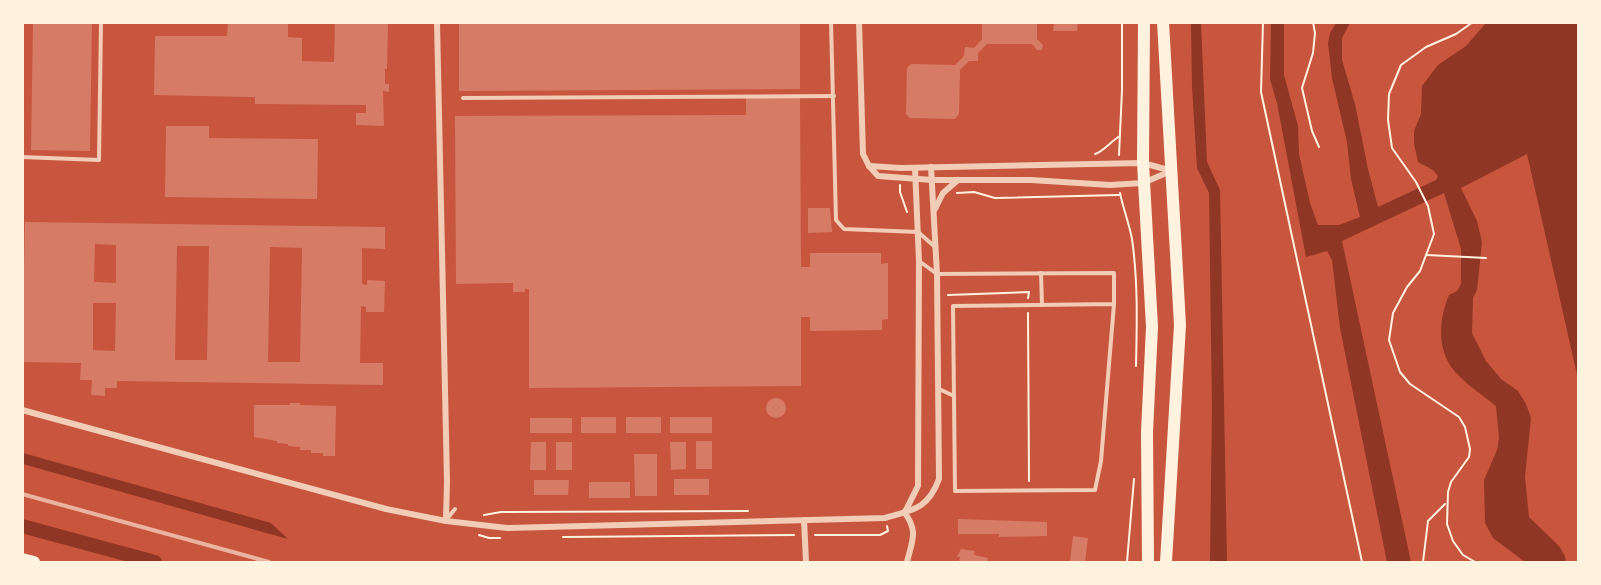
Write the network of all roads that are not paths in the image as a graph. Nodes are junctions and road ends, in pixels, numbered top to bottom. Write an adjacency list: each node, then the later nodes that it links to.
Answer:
1 (100, 22): 9 (lane)
2 (437, 22): 33 (street)
3 (831, 22): 7 (lane)
4 (859, 22): 11 (street)
5 (1144, 22): 10 (main road)
6 (1163, 22): 14 (main road)
7 (834, 96): 8 (lane); 20 (lane)
8 (463, 98)
9 (22, 157)
10 (1143, 163): 12 (street); 14 (street); 18 (main road)
11 (869, 166): 13 (street); 15 (street)
12 (932, 167): 13 (street); 16 (street)
13 (915, 168): 15 (street)
14 (1172, 171): 18 (street); 39 (main road)
15 (916, 179): 16 (street); 20 (street)
16 (932, 180): 17 (street); 19 (street)
17 (958, 180): 18 (street); 19 (street)
18 (1143, 183): 38 (main road)
19 (933, 215): 21 (street)
20 (918, 232): 21 (lane); 22 (street)
21 (935, 247): 24 (street)
22 (919, 261): 24 (lane); 31 (street)
23 (1041, 273): 24 (lane); 25 (lane); 26 (lane)
24 (936, 274): 27 (street)
25 (1114, 304): 26 (lane); 28 (lane)
26 (1042, 305): 28 (lane)
27 (939, 389): 28 (lane); 31 (street)
28 (954, 396)
29 (22, 410): 33 (street)
30 (455, 509): 33 (lane)
31 (904, 512): 32 (street); 37 (street)
32 (804, 520): 33 (street); 36 (street)
33 (446, 521)
34 (22, 559): 35 (main road)
35 (34, 562)
36 (806, 562)
37 (907, 562)
38 (1148, 562)
39 (1166, 562)

